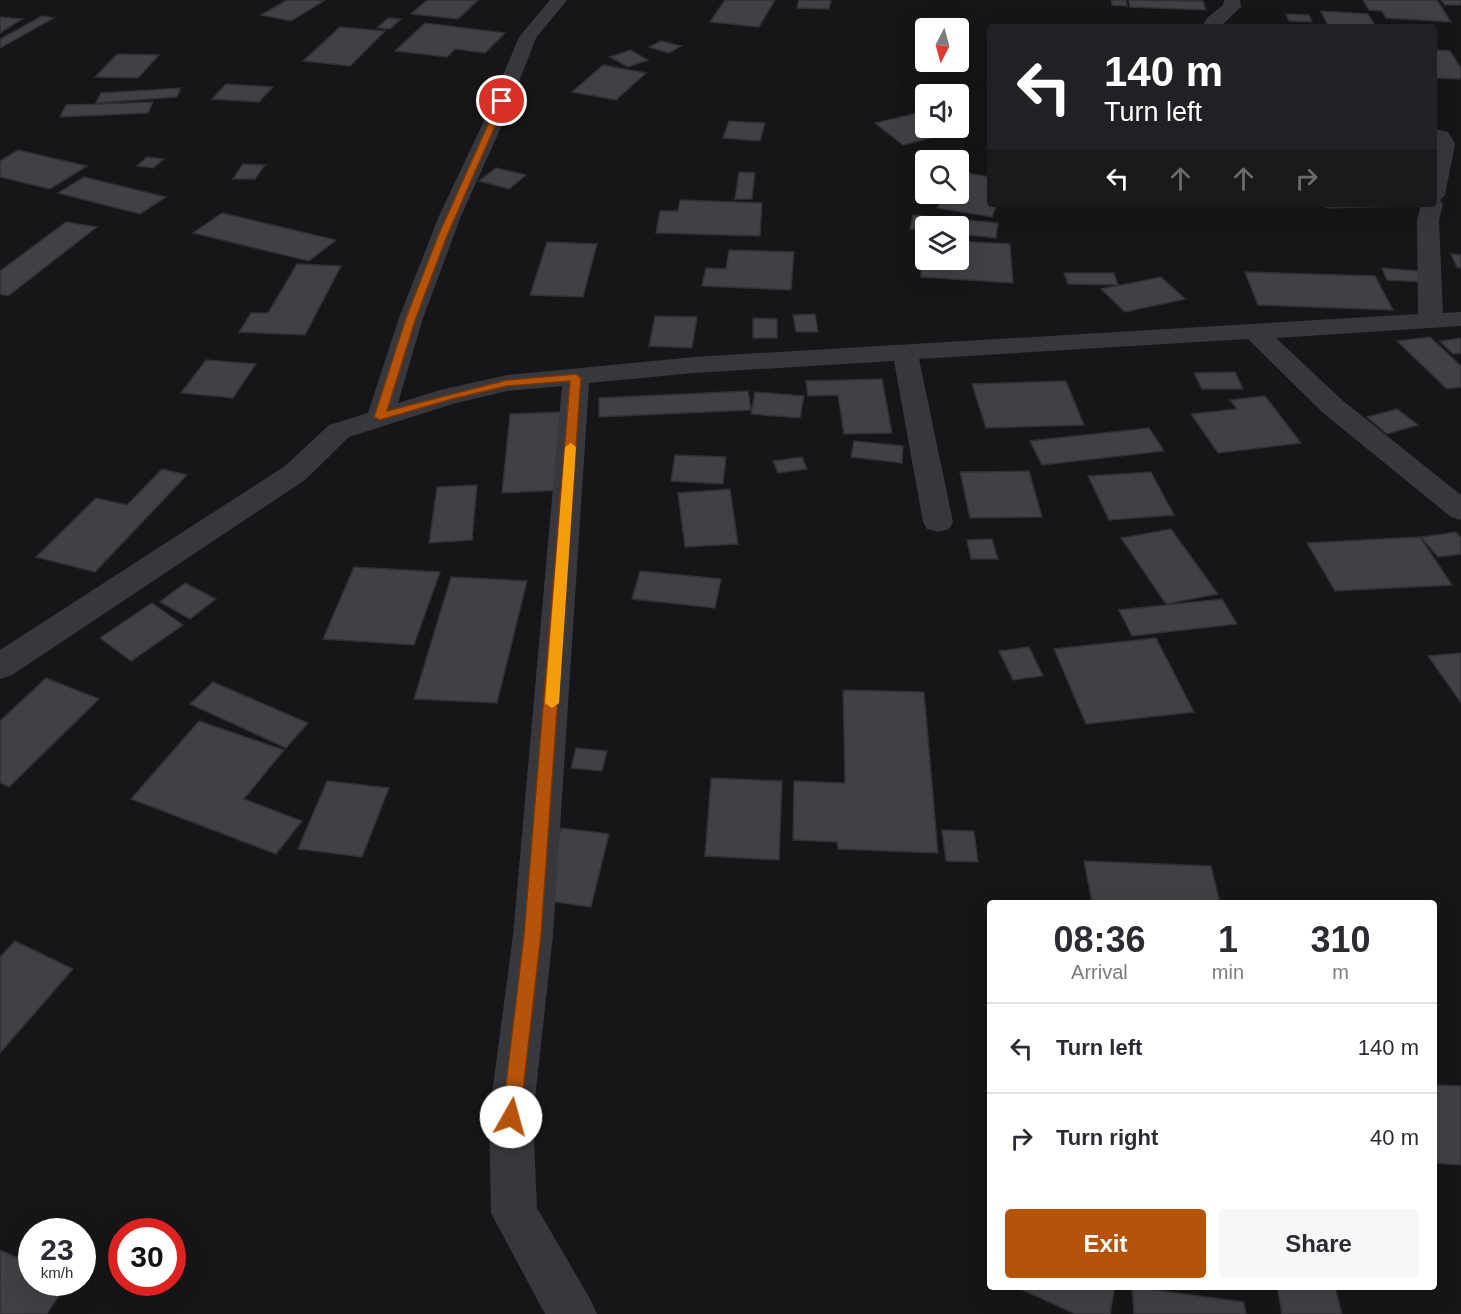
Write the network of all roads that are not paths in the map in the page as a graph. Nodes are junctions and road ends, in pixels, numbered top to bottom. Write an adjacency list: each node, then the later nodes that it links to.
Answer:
1 (559, 0): 13 (street)
2 (1232, 0): 3 (street)
3 (1212, 24)
4 (1461, 126): 5 (street)
5 (1437, 135): 6 (street)
6 (1437, 181)
7 (1431, 207): 9 (street)
8 (1461, 319): 9 (street)
9 (1431, 320): 10 (street)
10 (1253, 330): 11 (street); 14 (street)
11 (904, 353): 12 (street); 15 (street)
12 (576, 378): 13 (street); 17 (street)
13 (380, 417): 16 (street)
14 (1461, 510)
15 (938, 522)
16 (0, 666)
17 (572, 1314)

